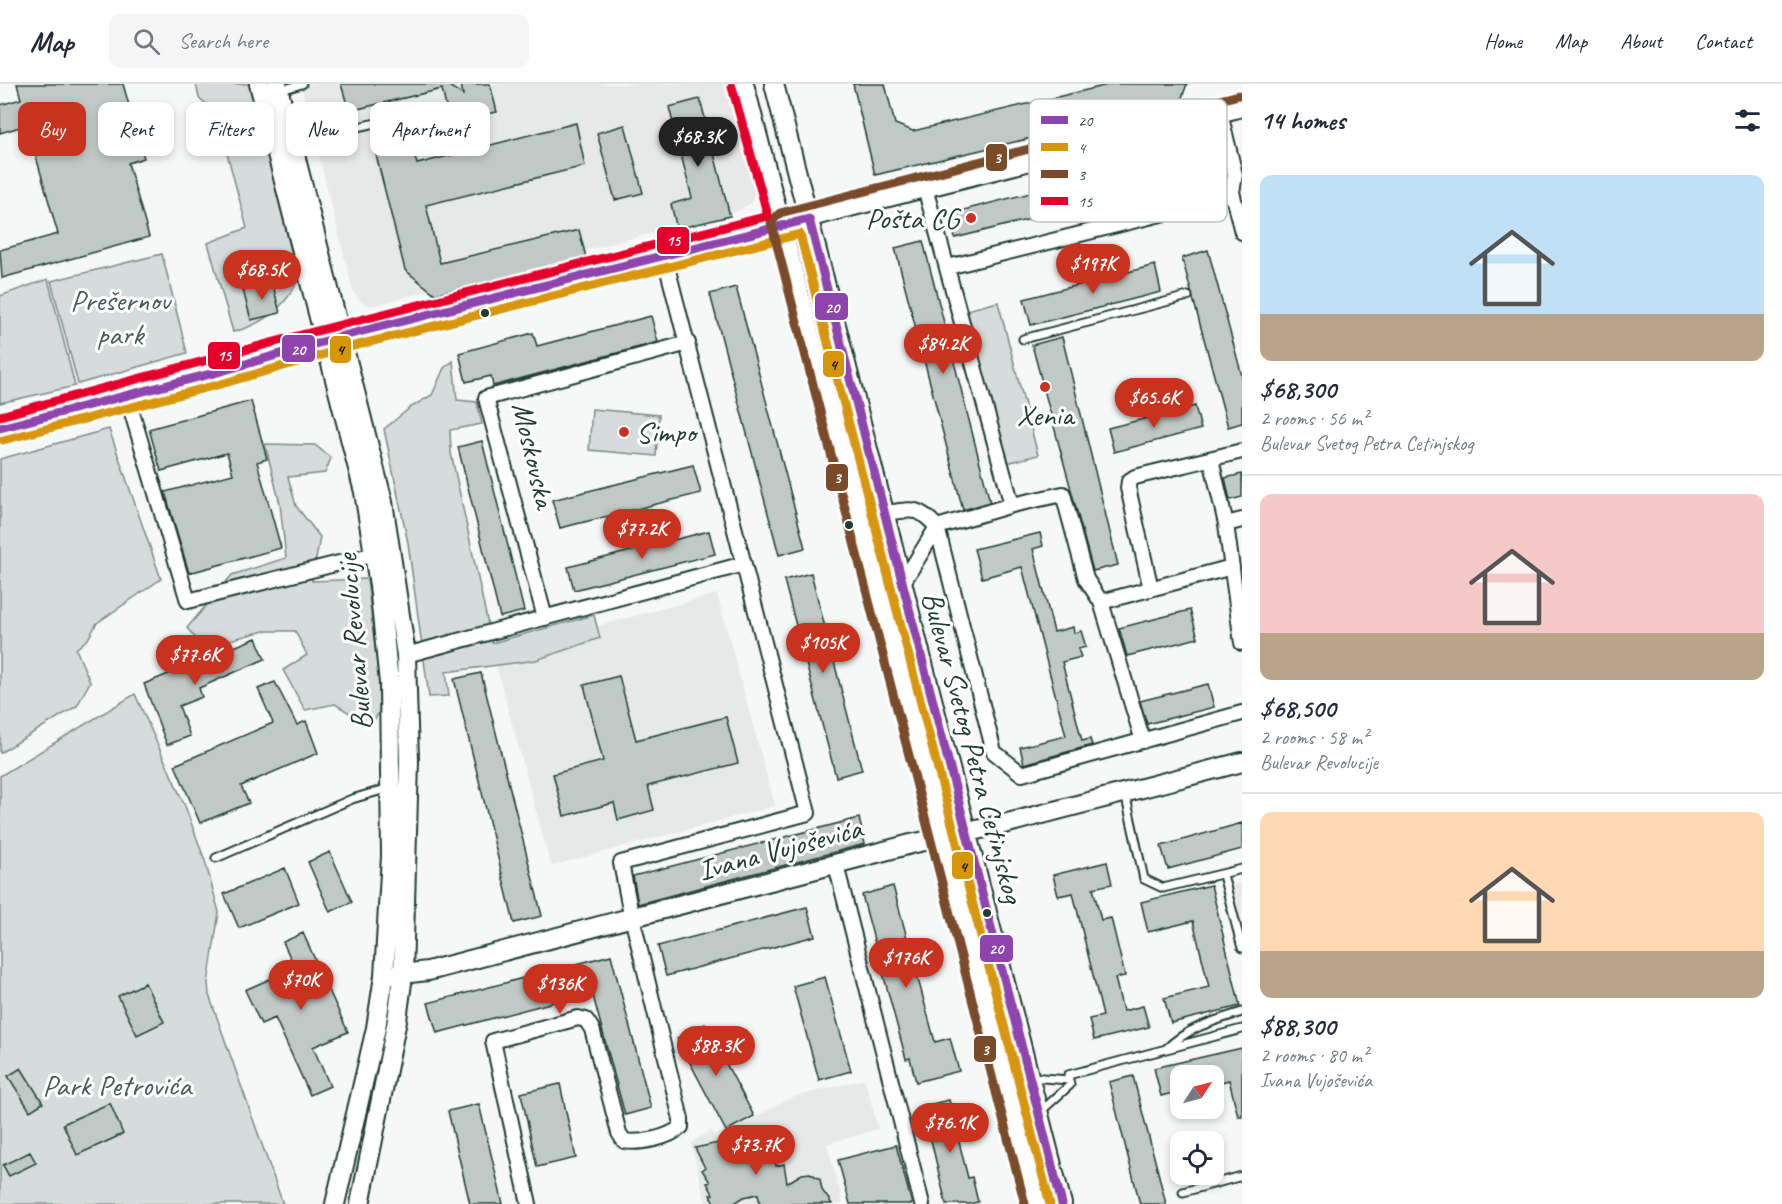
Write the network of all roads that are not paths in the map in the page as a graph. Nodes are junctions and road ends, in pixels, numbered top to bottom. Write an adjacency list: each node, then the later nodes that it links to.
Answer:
1 (259, 84): 24 (main road, Bulevar Revolucije)
2 (302, 84): 5 (lane)
3 (744, 84): 17 (main road, Bulevar Svetog Petra Cetinjskog)
4 (774, 84): 15 (main road, Bulevar Svetog Petra Cetinjskog)
5 (278, 87): 8 (main road, Bulevar Revolucije)
6 (1242, 107): 7 (main road)
7 (1227, 111)
8 (286, 121)
9 (1227, 142): 13 (street)
10 (295, 156): 22 (main road, Bulevar Revolucije)
11 (1029, 162): 12 (main road)
12 (925, 188): 15 (main road); 20 (street)
13 (1232, 192): 14 (street); 18 (street)
14 (1227, 194)
15 (809, 219): 17 (main road); 31 (main road, Bulevar Svetog Petra Cetinjskog)
16 (1129, 222): 20 (street)
17 (783, 225): 19 (main road); 51 (main road, Bulevar Svetog Petra Cetinjskog)
18 (1242, 232)
19 (664, 255): 22 (main road); 25 (street)
20 (948, 267): 30 (street)
21 (1188, 296): 23 (lane)
22 (343, 336): 24 (main road); 44 (main road, Bulevar Revolucije)
23 (1023, 339)
24 (325, 341): 26 (street); 35 (main road, Bulevar Revolucije)
25 (687, 343): 36 (street); 42 (street, Moskovska)
26 (127, 396): 27 (street); 35 (street)
27 (0, 428)
28 (1242, 451): 29 (street)
29 (1211, 459): 33 (street); 39 (street)
30 (1012, 504): 34 (street); 40 (street)
31 (885, 513): 34 (street); 38 (main road, Bulevar Svetog Petra Cetinjskog)
32 (1242, 520): 33 (street)
33 (1226, 524): 37 (street)
34 (937, 527): 38 (street, Bulevar Svetog Petra Cetinjskog); 46 (street, Bulevar Svetog Petra Cetinjskog)
35 (375, 554): 48 (main road, Bulevar Revolucije)
36 (744, 564): 42 (street); 56 (street, Ivana Vujoševića)
37 (1232, 567): 39 (street); 41 (street)
38 (902, 584): 50 (main road, Bulevar Svetog Petra Cetinjskog)
39 (1151, 589): 40 (street)
40 (1101, 602): 46 (street)
41 (1239, 603): 43 (street)
42 (545, 618): 44 (street)
43 (1242, 643)
44 (406, 655): 58 (main road, Bulevar Revolucije)
45 (1242, 713): 46 (street)
46 (1143, 741)
47 (1242, 762): 49 (main road, Ivana Vujoševića)
48 (392, 788): 52 (lane); 59 (main road, Bulevar Revolucije)
49 (1125, 793): 50 (main road, Ivana Vujoševića); 55 (lane)
50 (967, 831): 51 (main road, Ivana Vujoševića); 63 (main road, Bulevar Svetog Petra Cetinjskog)
51 (943, 836): 53 (main road, Ivana Vujoševića); 72 (main road, Bulevar Svetog Petra Cetinjskog)
52 (216, 858)
53 (836, 865): 56 (main road, Ivana Vujoševića); 71 (street)
54 (1242, 869): 55 (lane)
55 (1223, 875): 57 (lane)
56 (632, 917): 58 (main road, Ivana Vujoševića); 70 (street, Ivana Vujoševića)
57 (1242, 948)
58 (403, 975): 59 (main road, Ivana Vujoševića); 69 (main road, Bulevar Revolucije)
59 (384, 976): 68 (main road, Bulevar Revolucije)
60 (1242, 1012): 62 (lane)
61 (1242, 1029): 62 (lane)
62 (1167, 1048): 64 (lane)
63 (1029, 1077): 64 (lane); 65 (main road, Bulevar Svetog Petra Cetinjskog)
64 (1070, 1083): 65 (lane)
65 (1038, 1113): 73 (main road, Bulevar Svetog Petra Cetinjskog)
66 (1242, 1176): 67 (lane)
67 (1182, 1192)
68 (335, 1204)
69 (360, 1204)
70 (529, 1204)
71 (922, 1204)
72 (1037, 1204)
73 (1062, 1204)

